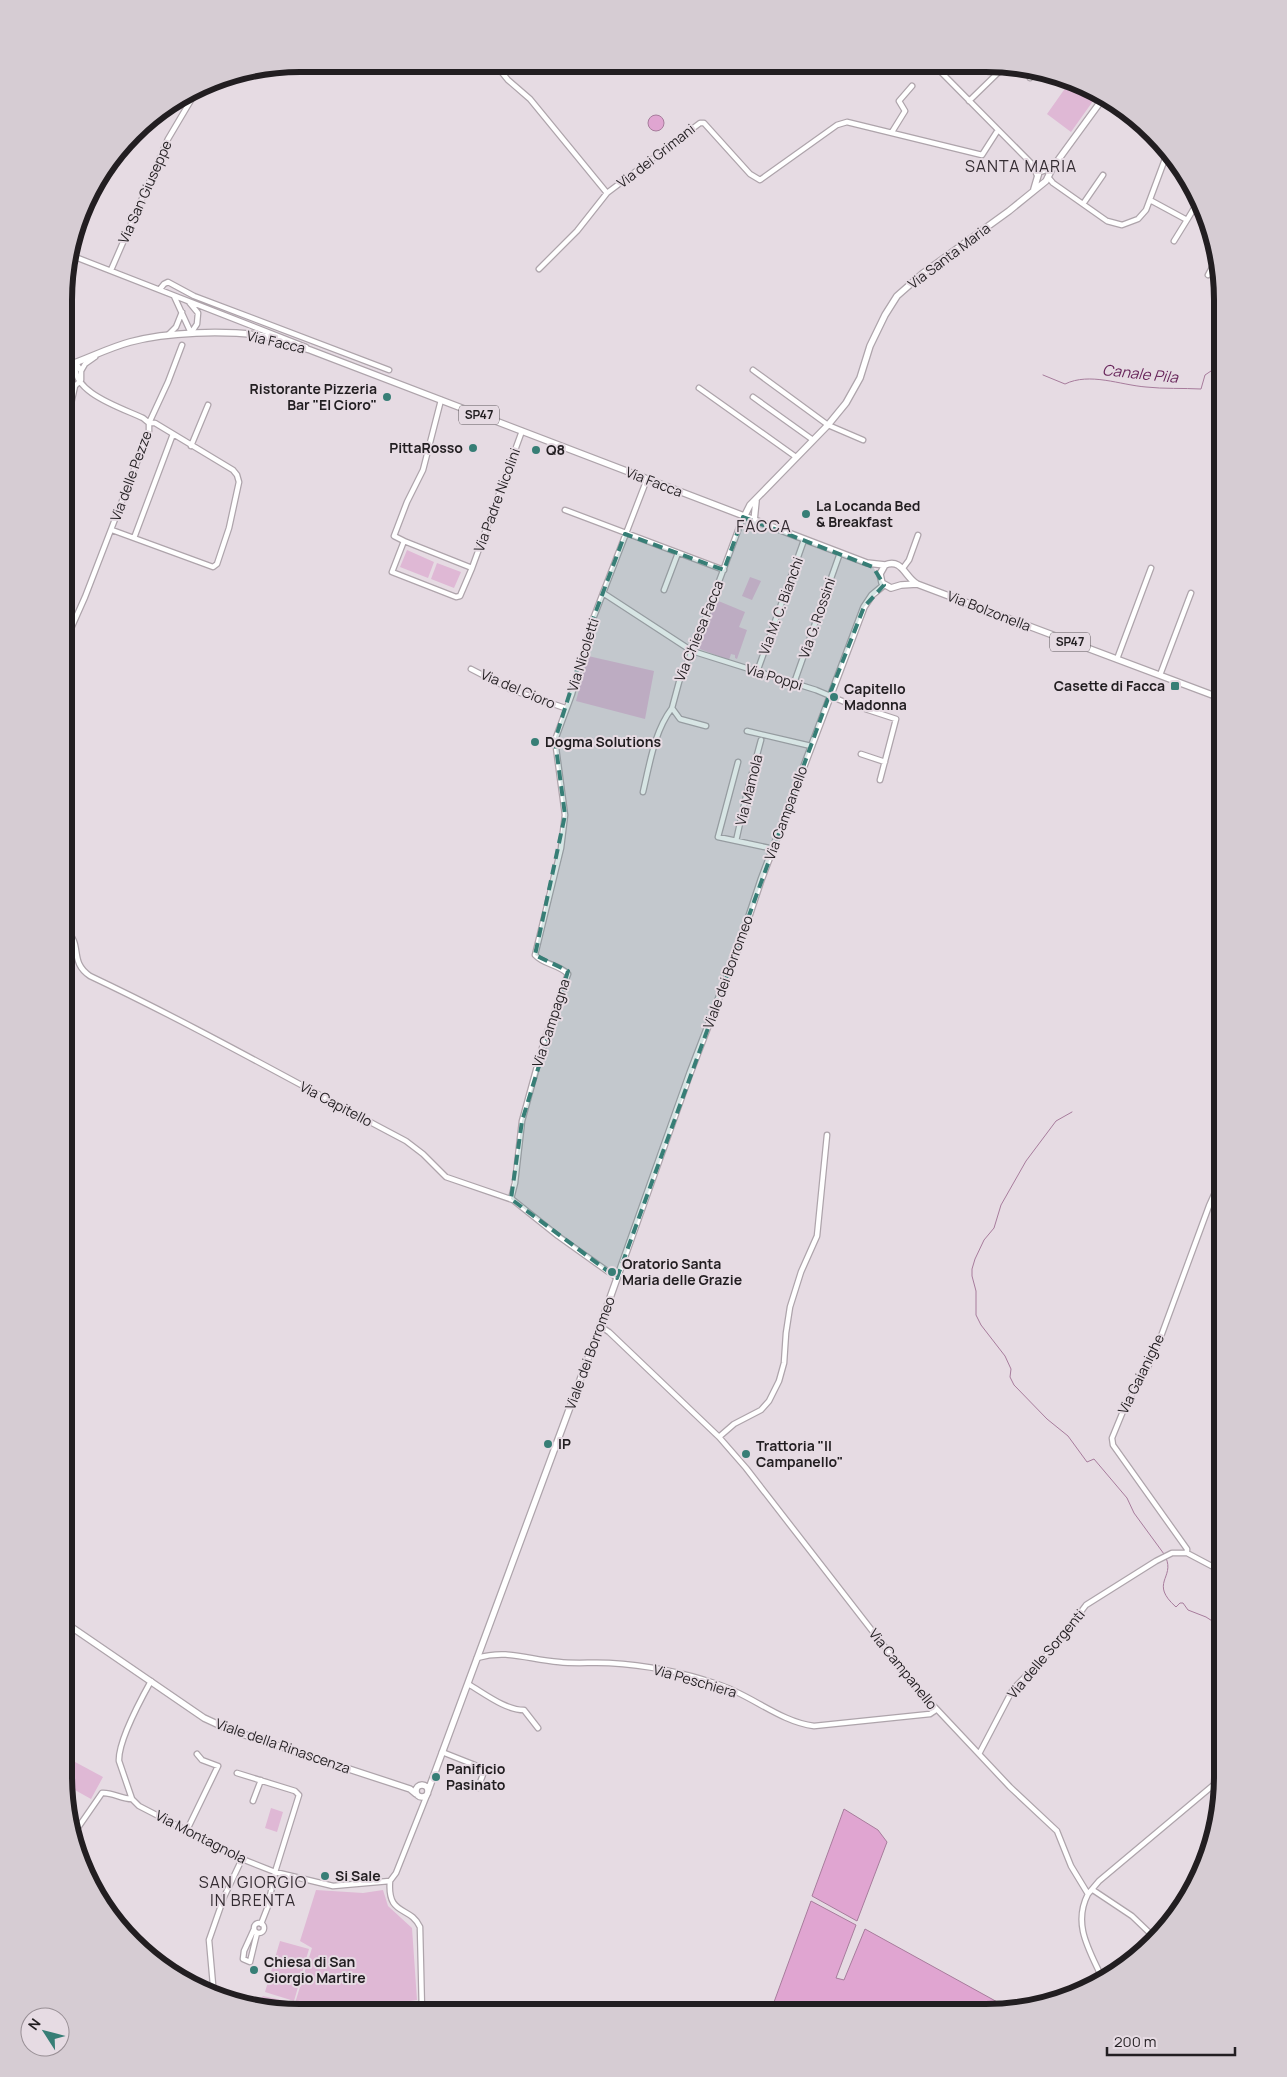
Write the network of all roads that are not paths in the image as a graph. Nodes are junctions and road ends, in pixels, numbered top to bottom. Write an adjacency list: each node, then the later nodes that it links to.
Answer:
1 (502, 72): 13 (street, Via dei Grimani)
2 (940, 72): 6 (street)
3 (998, 73): 6 (street)
4 (912, 86): 9 (street)
5 (190, 101): 22 (street, Via San Giuseppe)
6 (969, 101): 8 (street)
7 (1100, 103): 12 (main road, Via Santa Maria)
8 (998, 130): 9 (street, Via dei Grimani); 12 (street)
9 (892, 132): 13 (street, Via dei Grimani)
10 (1165, 159): 14 (street)
11 (1103, 175): 15 (street)
12 (1043, 176): 15 (street); 46 (main road, Via Santa Maria)
13 (607, 193): 21 (street)
14 (1150, 200): 15 (street); 17 (street)
15 (1084, 204)
16 (1194, 208): 17 (street)
17 (1187, 220): 18 (street)
18 (1174, 241)
19 (77, 257): 22 (street)
20 (1212, 268): 23 (street)
21 (539, 269)
22 (111, 270): 24 (street)
23 (1208, 275)
24 (160, 289): 25 (street); 35 (street)
25 (173, 295): 26 (street); 27 (street)
26 (186, 300): 28 (street); 32 (street)
27 (182, 311): 28 (street); 29 (street)
28 (191, 333): 29 (main road, SP47); 32 (main road, Via Facca / SP47)
29 (168, 336): 31 (main road, SP47)
30 (182, 345): 45 (street, Via delle Pezze)
31 (120, 346): 33 (main road, SP47); 38 (street)
32 (310, 350): 43 (main road, Via Facca / SP47)
33 (76, 362): 34 (main road, SP47); 38 (street)
34 (72, 364)
35 (389, 370)
36 (753, 370): 46 (street)
37 (72, 372): 38 (street)
38 (79, 373): 39 (street)
39 (80, 380): 42 (street); 45 (street, Via delle Pezze)
40 (699, 388): 52 (street)
41 (753, 397): 49 (street)
42 (72, 399)
43 (441, 400): 47 (main road, Via Facca / SP47); 63 (street)
44 (208, 406): 51 (street)
45 (149, 422): 48 (street, Via delle Pezze); 58 (street, Via delle Pezze)
46 (828, 425): 49 (main road, Via Santa Maria); 50 (street)
47 (522, 431): 53 (main road, Via Facca / SP47); 68 (street, Via Padre Nicolini)
48 (173, 434): 51 (street, Via delle Pezze); 61 (street, Via delle Pezze)
49 (813, 440): 52 (main road, Via Santa Maria)
50 (863, 440)
51 (192, 446): 61 (street, Via delle Pezze)
52 (796, 457): 54 (main road, Via Santa Maria)
53 (646, 479): 56 (main road, Via Facca / SP47); 59 (street, Via Nicoletti)
54 (756, 501): 56 (main road, Via Santa Maria); 57 (main road)
55 (565, 510): 59 (street)
56 (743, 517): 57 (main road, Via Facca / SP47); 70 (street, Via Chiesa Facca)
57 (754, 521): 62 (main road, Via Facca / SP47)
58 (112, 530): 61 (street, Via delle Pezze); 79 (street, Via delle Pezze)
59 (625, 534): 64 (street); 77 (street, Via Nicoletti)
60 (918, 535): 71 (street)
61 (134, 538)
62 (804, 540): 65 (main road, Via Facca / SP47); 83 (street, Via M. C. Bianchi)
63 (404, 541): 68 (street, Via Padre Nicolini); 68 (street, Via Padre Nicolini)
64 (678, 553): 70 (street); 76 (street)
65 (840, 553): 66 (main road, Via Facca / SP47); 85 (street, Via G. Rossini)
66 (867, 564): 67 (main road, Via Facca / SP47); 72 (main road, Via Facca / SP47)
67 (885, 565): 71 (main road, SP47); 72 (main road)
68 (472, 568)
69 (1151, 568): 81 (street)
70 (724, 570): 80 (street, Via Chiesa Facca)
71 (904, 571): 73 (main road, Via Bolzonella / SP47); 75 (main road)
72 (880, 576): 74 (main road, SP47)
73 (917, 584): 75 (main road, Via Bolzonella / SP47); 81 (main road, Via Bolzonella / SP47)
74 (884, 585): 75 (main road, Via Bolzonella / SP47); 86 (main road, Via Campanello)
75 (901, 585)
76 (664, 590)
77 (602, 592): 80 (street, Via Poppi); 88 (street, Via Nicoletti)
78 (1191, 593): 84 (street)
79 (72, 625)
80 (692, 651): 83 (street, Via Poppi); 89 (street, Via Chiesa Facca)
81 (1116, 659): 84 (main road, Via Bolzonella / SP47)
82 (470, 669): 88 (street, Via del Cioro)
83 (757, 672): 85 (street, Via Poppi)
84 (1160, 675): 87 (main road, Via Bolzonella / SP47)
85 (794, 683): 86 (street, Via Poppi)
86 (829, 696): 93 (main road, Via Campanello); 96 (street, Via Poppi)
87 (1214, 696)
88 (566, 708): 99 (street, Via Nicoletti)
89 (672, 708): 90 (street); 98 (street, Via Chiesa Facca)
90 (706, 726)
91 (747, 731): 93 (street)
92 (761, 740): 100 (street, Via Mamola)
93 (811, 746): 101 (main road, Via Campanello)
94 (861, 754): 96 (street)
95 (738, 762): 100 (street, Via Mamola)
96 (885, 762): 97 (street, Via Poppi)
97 (880, 780)
98 (643, 792)
99 (562, 836): 106 (street, Via Campagna)
100 (736, 841): 101 (street, Via Mamola)
101 (774, 849): 102 (main road, Via Campanello)
102 (761, 880): 107 (main road, Viale dei Borromeo)
103 (72, 938): 106 (street, Via Capitello)
104 (827, 1135): 109 (street)
105 (1214, 1195): 110 (street, Via Gaianighe)
106 (511, 1199): 107 (street, Via Capitello)
107 (617, 1278): 108 (main road, Viale dei Borromeo)
108 (600, 1326): 109 (street, Via Campanello); 113 (main road, Viale dei Borromeo)
109 (720, 1437): 116 (street, Via Campanello)
110 (1187, 1553): 111 (street); 120 (street, Via delle Sorgenti)
111 (1214, 1567)
112 (72, 1627): 114 (main road, Viale della Rinascenza)
113 (477, 1658): 115 (main road, Viale dei Borromeo); 116 (street, Via Peschiera)
114 (151, 1681): 127 (main road, Viale della Rinascenza); 130 (street)
115 (468, 1684): 117 (street); 118 (main road, Viale dei Borromeo)
116 (936, 1710): 120 (street, Via Campanello)
117 (538, 1728)
118 (442, 1752): 122 (main road, Viale dei Borromeo); 126 (street)
119 (197, 1754): 134 (street)
120 (979, 1754): 139 (street, Via Campanello)
121 (237, 1772): 123 (street)
122 (432, 1776): 125 (main road, Viale dei Borromeo); 128 (main road, Viale dei Borromeo)
123 (261, 1780): 131 (street); 136 (street)
124 (1214, 1784): 138 (street)
125 (420, 1785): 127 (main road); 128 (main road); 129 (main road)
126 (478, 1788)
127 (410, 1789): 129 (main road, Viale della Rinascenza)
128 (427, 1793): 129 (main road); 132 (street)
129 (417, 1795): 132 (street)
130 (132, 1799): 133 (street, Via Montagnola); 134 (street, Via Montagnola)
131 (253, 1801)
132 (422, 1805): 137 (street)
133 (78, 1827)
134 (187, 1830): 135 (street, Via Montagnola)
135 (242, 1858): 136 (street, Via Montagnola); 144 (street)
136 (275, 1872): 137 (street, Via Montagnola); 140 (street)
137 (390, 1881): 145 (street)
138 (1093, 1890): 139 (street); 142 (street)
139 (1088, 1894): 143 (street)
140 (262, 1924): 141 (street); 141 (street)
141 (255, 1931): 141 (street)
142 (1151, 1934)
143 (1100, 1974)
144 (213, 1987)
145 (422, 2004)

